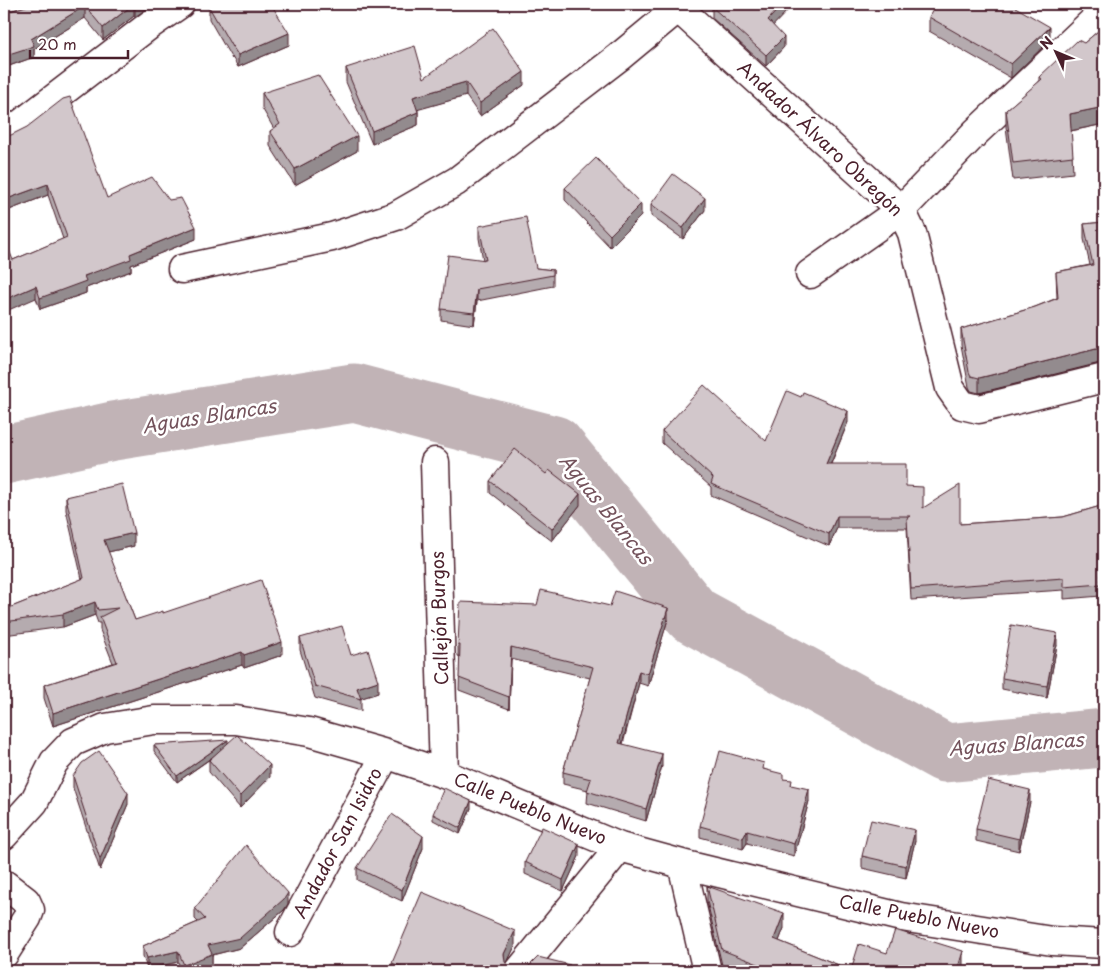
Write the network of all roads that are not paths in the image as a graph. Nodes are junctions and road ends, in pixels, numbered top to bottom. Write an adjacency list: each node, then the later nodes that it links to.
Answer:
1 (180, 4): 4 (street)
2 (681, 6): 5 (street, Andador Álvaro Obregón); 6 (street)
3 (1104, 12): 5 (street)
4 (4, 133)
5 (901, 210): 7 (street); 8 (street, Andador Álvaro Obregón)
6 (182, 269)
7 (810, 274)
8 (1104, 378)
9 (435, 462): 11 (street, Callejón Burgos)
10 (386, 754): 11 (street, Calle Pueblo Nuevo); 12 (street, Calle Pueblo Nuevo); 16 (street, Andador San Isidro)
11 (444, 774): 13 (street, Calle Pueblo Nuevo)
12 (4, 835)
13 (620, 847): 14 (street, Calle Pueblo Nuevo); 19 (street)
14 (682, 864): 17 (street, Calle Pueblo Nuevo); 20 (street)
15 (4, 884): 18 (street)
16 (290, 932)
17 (1104, 944)
18 (4, 954)
19 (519, 971)
20 (707, 971)

